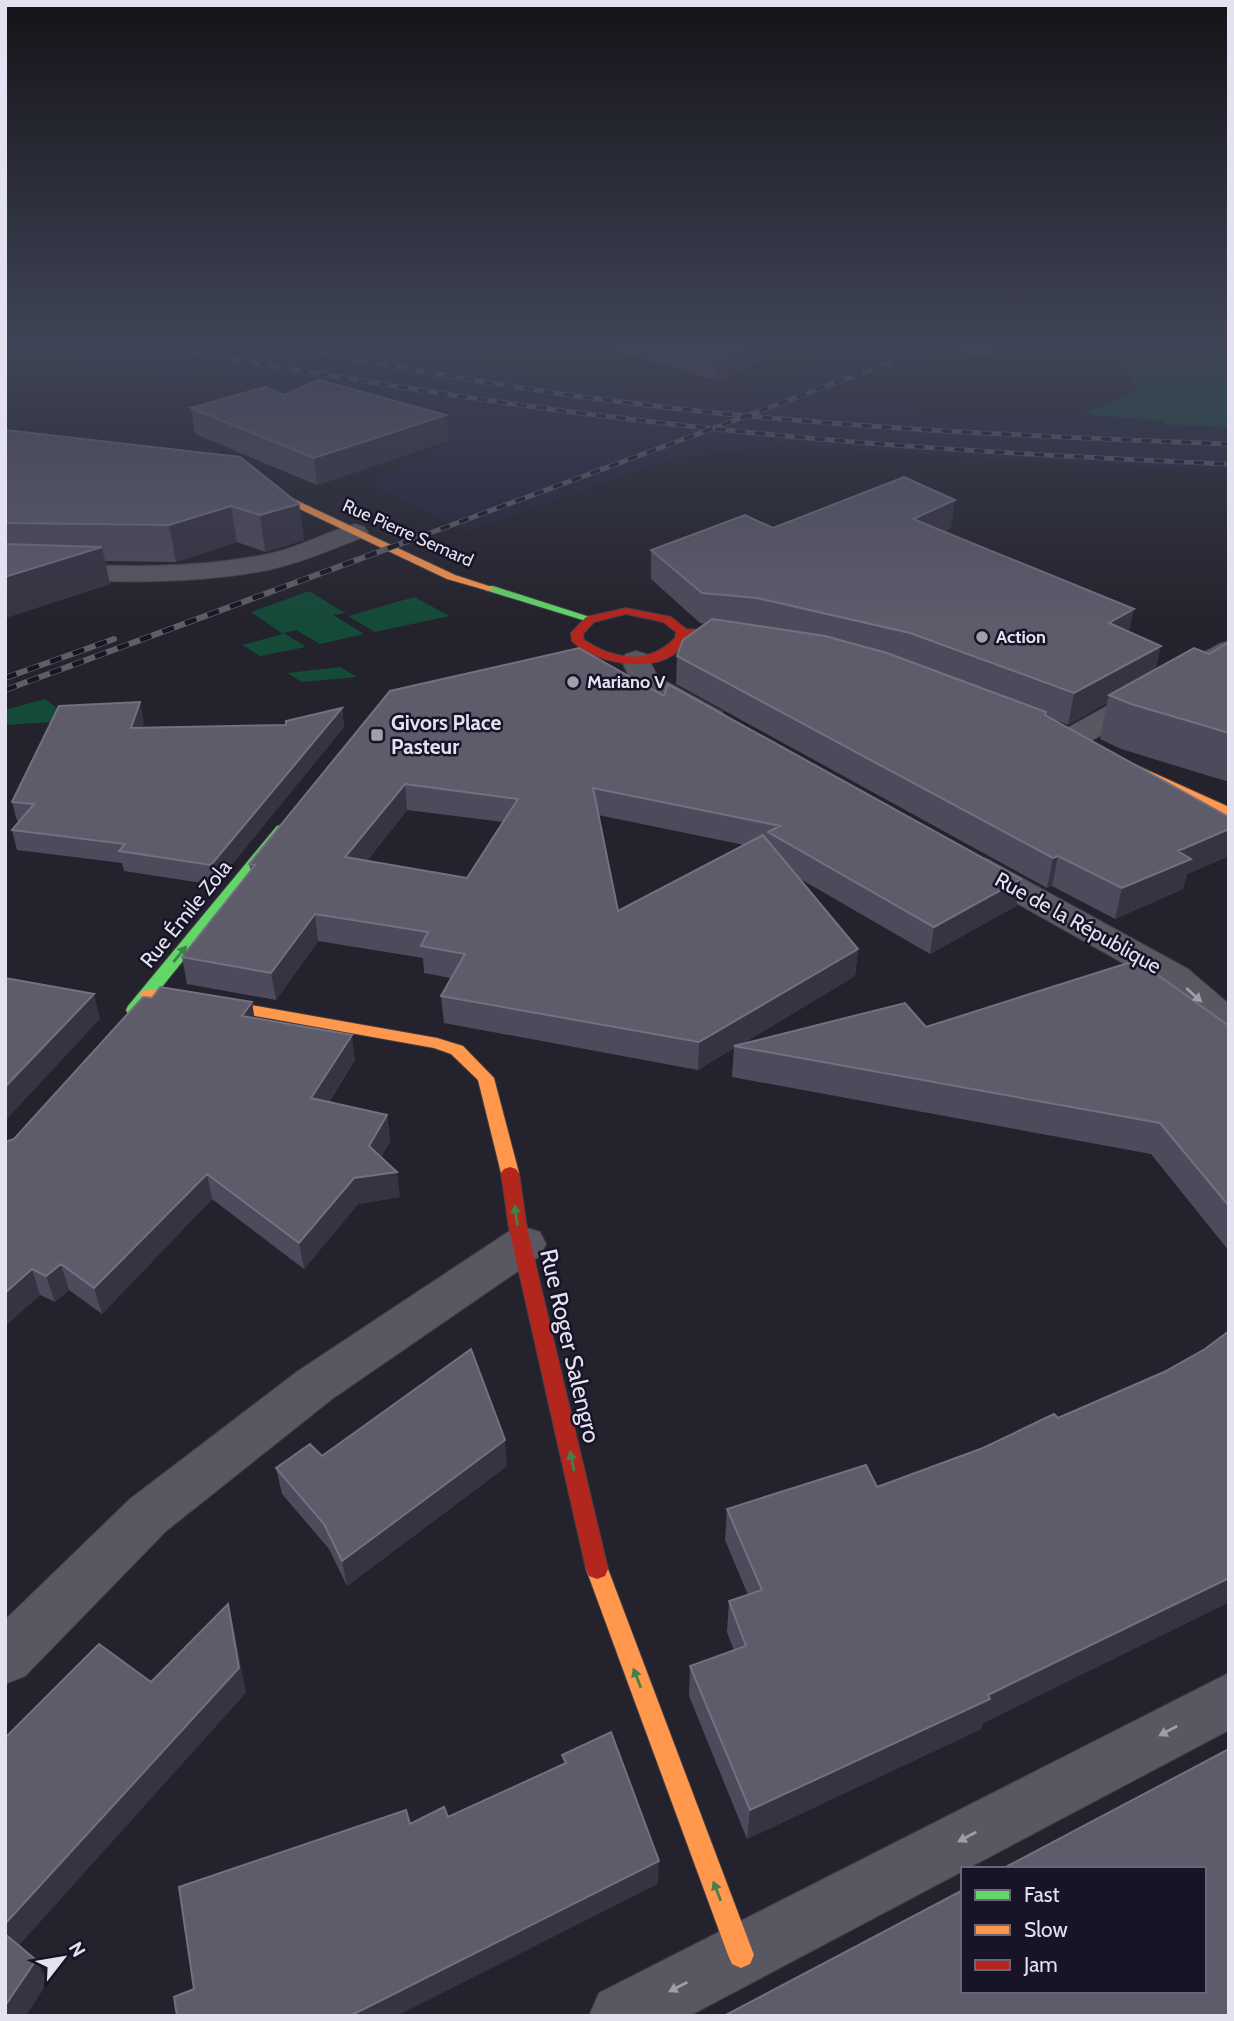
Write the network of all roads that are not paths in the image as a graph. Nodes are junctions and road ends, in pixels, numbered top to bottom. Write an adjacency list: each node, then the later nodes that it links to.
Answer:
1 (232, 478): 2 (street, Rue Pierre Semard)
2 (355, 533): 3 (street); 4 (street, Rue Pierre Semard)
3 (5, 570)
4 (590, 619): 5 (street); 7 (street)
5 (681, 632): 6 (street); 10 (street)
6 (759, 638)
7 (586, 650): 9 (street); 10 (street)
8 (1229, 650): 12 (street)
9 (562, 655)
10 (636, 660): 11 (street)
11 (741, 736)
12 (1083, 744): 13 (street)
13 (1229, 811)
14 (294, 814): 16 (street, Rue Émile Zola, one-way to 14)
15 (946, 850): 18 (street, Rue de la République, one-way to 18)
16 (148, 995): 17 (street, Rue Émile Zola); 19 (street, Rue Roger Salengro, one-way to 16)
17 (120, 1025)
18 (1229, 1025)
19 (524, 1244): 20 (street); 22 (street, Rue Roger Salengro, one-way to 19)
20 (5, 1658)
21 (1229, 1700): 22 (street, one-way to 22)
22 (741, 1955): 23 (street, one-way to 23)
23 (622, 2016)

